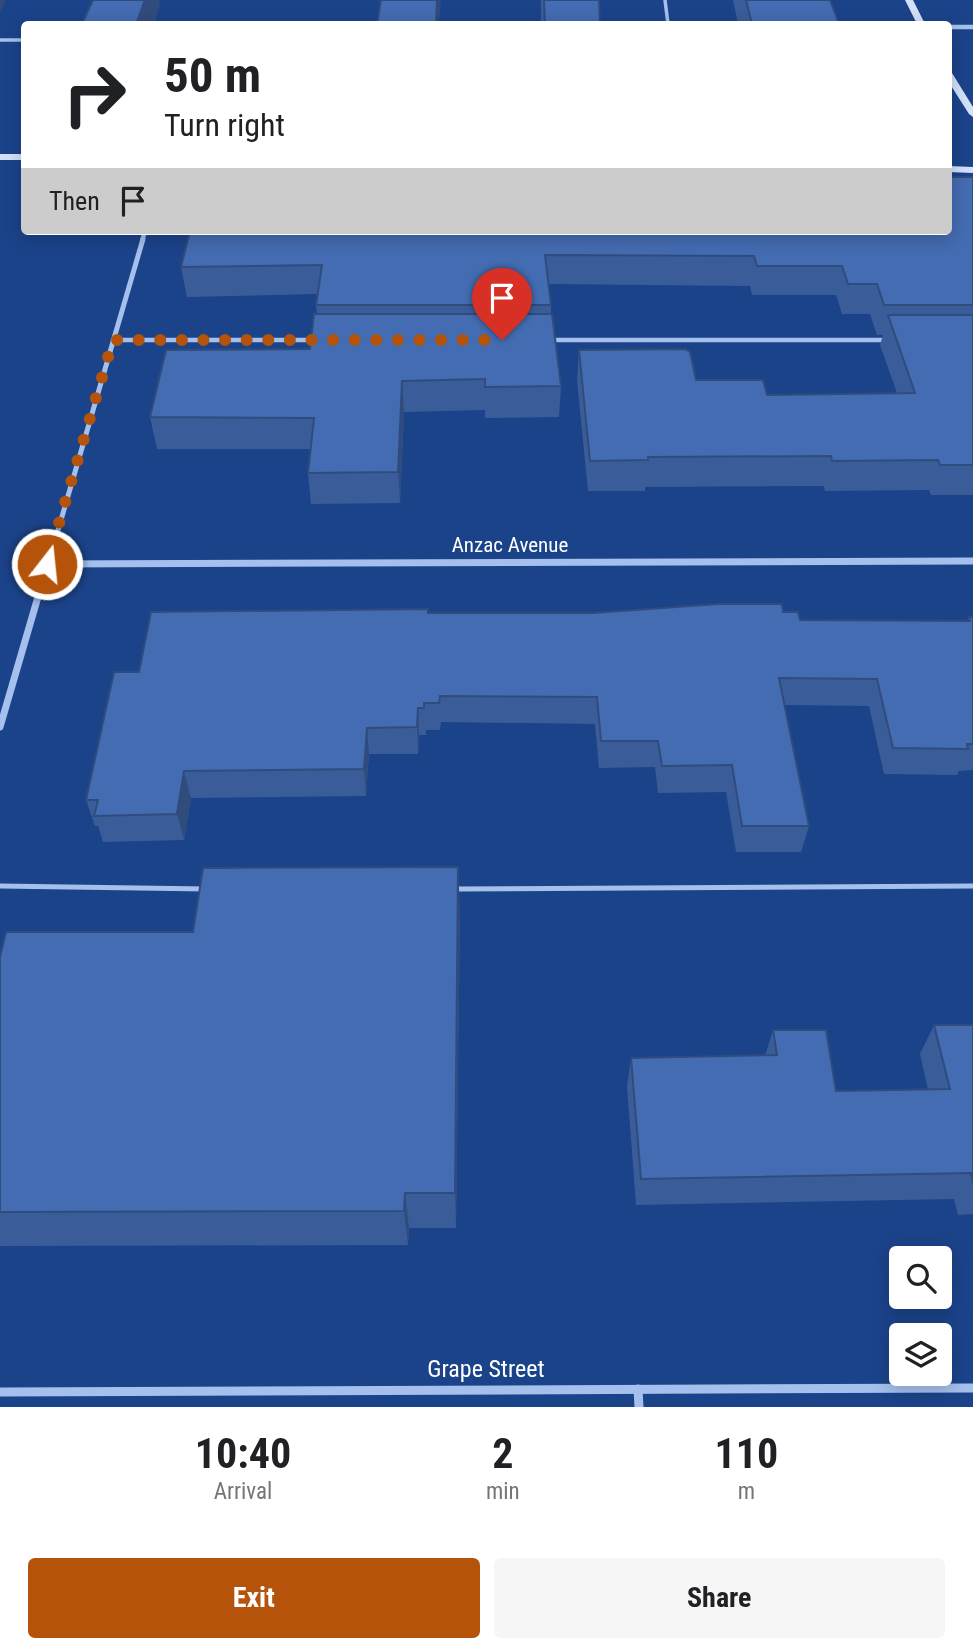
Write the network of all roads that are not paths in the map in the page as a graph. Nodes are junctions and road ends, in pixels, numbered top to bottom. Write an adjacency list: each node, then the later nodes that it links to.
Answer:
1 (665, 0): 3 (lane)
2 (909, 0): 4 (main road)
3 (668, 21)
4 (920, 21)
5 (952, 27): 6 (street)
6 (973, 27)
7 (0, 40): 8 (lane)
8 (21, 40)
9 (952, 80): 10 (main road)
10 (973, 114)
11 (0, 157): 12 (main road)
12 (21, 157)
13 (952, 169): 14 (main road)
14 (973, 170)
15 (144, 235): 16 (street)
16 (113, 340): 17 (lane); 21 (street)
17 (321, 340)
18 (543, 340): 19 (lane)
19 (890, 340)
20 (973, 561): 21 (street, Anzac Avenue)
21 (47, 564): 22 (street)
22 (0, 727)
23 (0, 886): 25 (lane)
24 (973, 886): 26 (lane)
25 (216, 889)
26 (451, 889)
27 (973, 1388): 28 (street, Grape Street)
28 (638, 1389): 29 (street, Grape Street); 30 (street)
29 (0, 1392)
30 (639, 1407)

